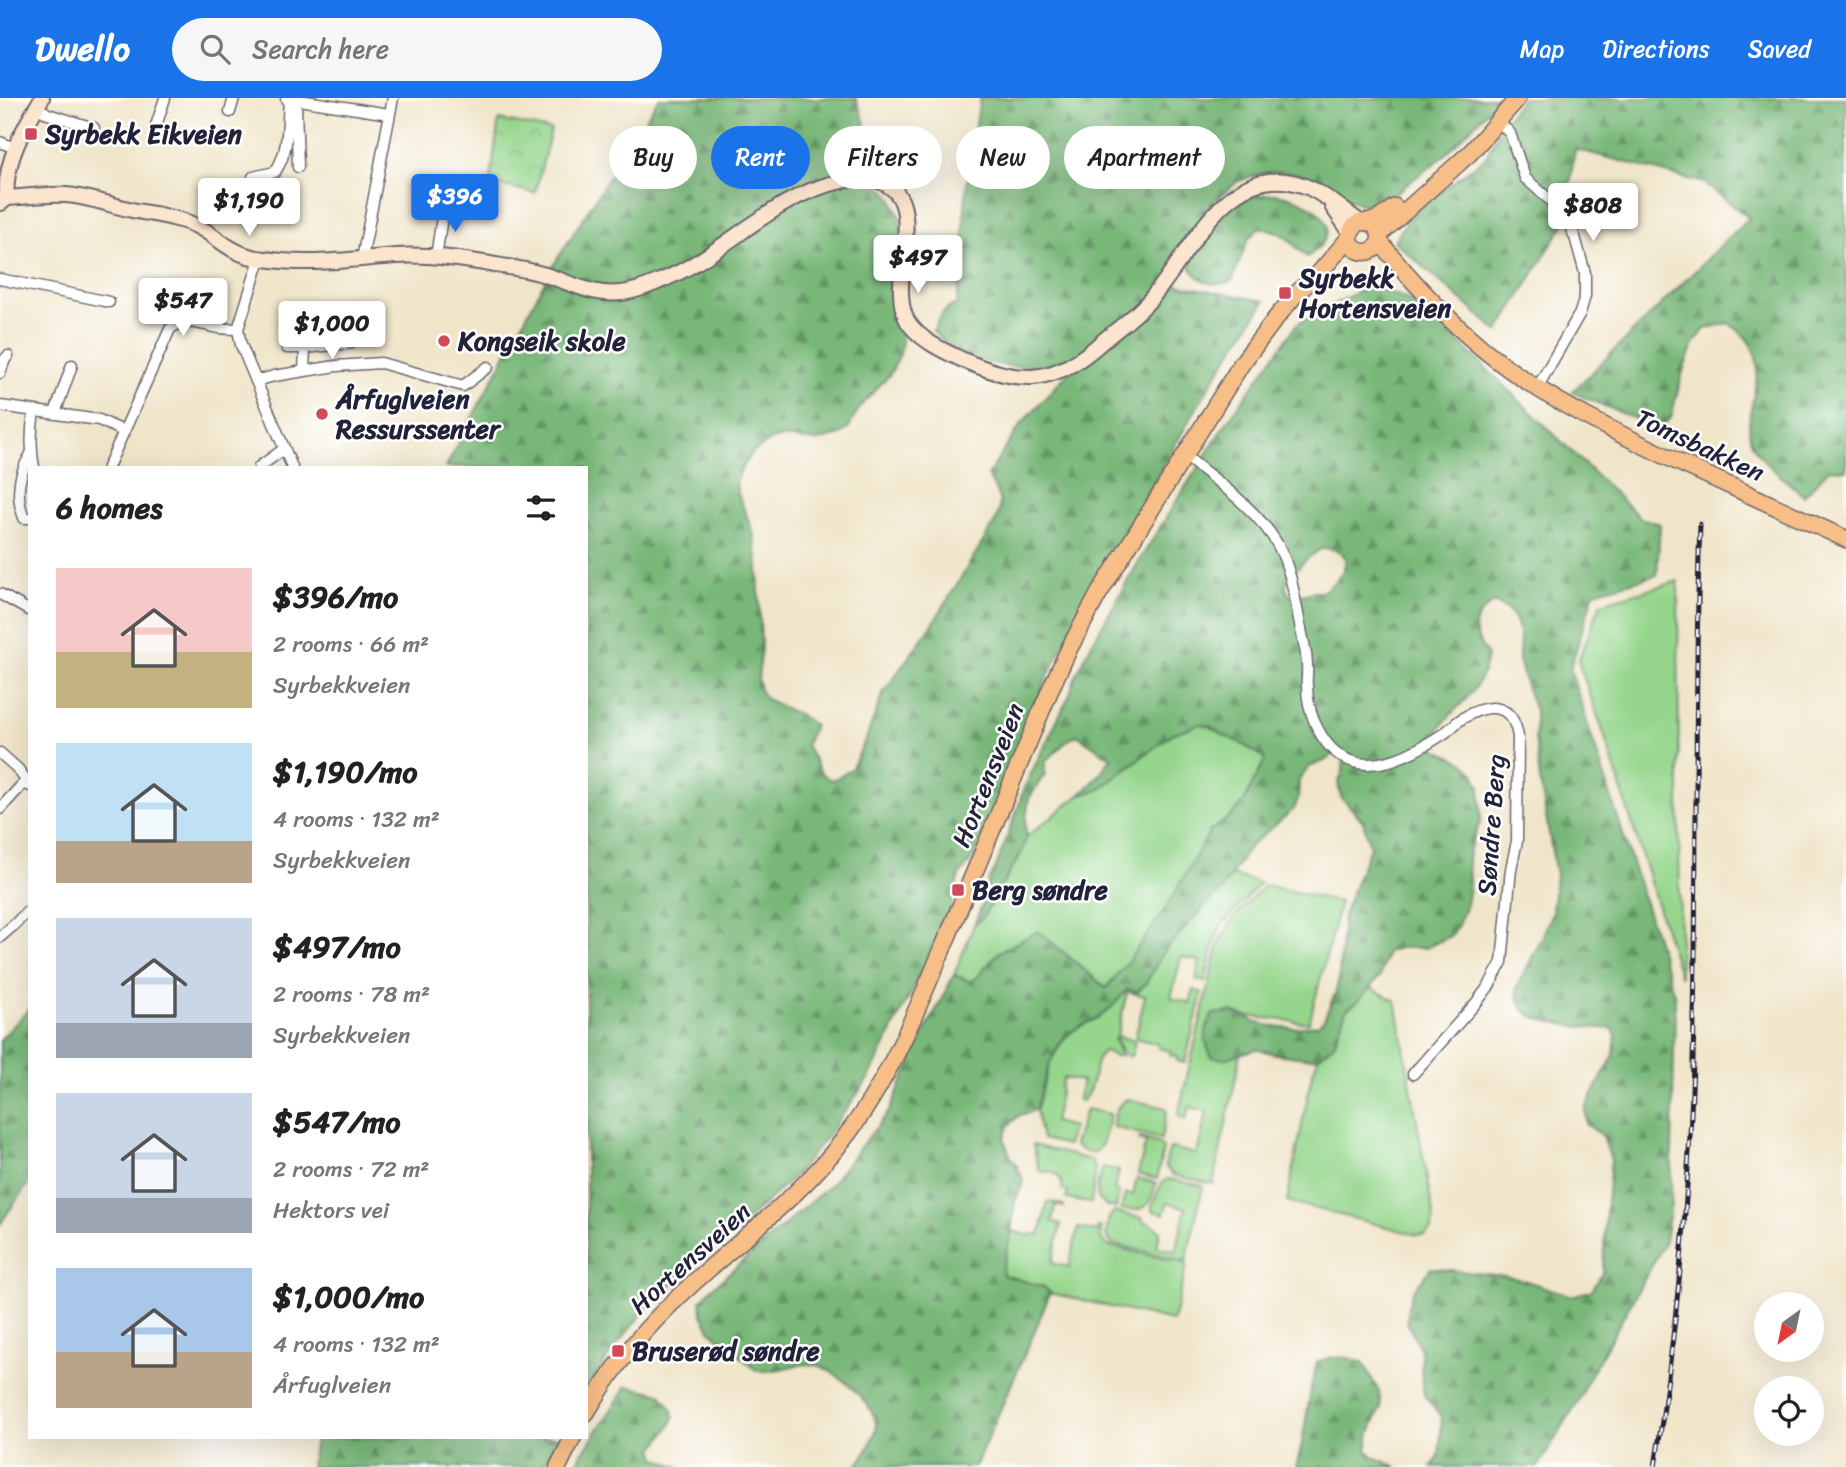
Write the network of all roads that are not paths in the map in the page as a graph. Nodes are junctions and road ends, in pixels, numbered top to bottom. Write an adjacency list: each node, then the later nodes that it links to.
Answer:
1 (165, 98): 13 (street)
2 (233, 98): 9 (street)
3 (393, 98): 10 (street)
4 (1511, 98): 11 (main road, Hortensveien)
5 (1518, 98): 11 (main road, Hortensveien)
6 (290, 99): 8 (street); 16 (street); 17 (street)
7 (40, 103): 12 (street); 15 (main road)
8 (344, 103): 10 (street)
9 (230, 112)
10 (389, 114): 23 (street)
11 (1497, 119): 20 (main road, Hortensveien); 36 (street)
12 (94, 128)
13 (155, 129)
14 (0, 142): 15 (street)
15 (16, 149): 18 (main road)
16 (298, 167)
17 (253, 177)
18 (4, 201): 22 (main road)
19 (444, 204): 21 (street)
20 (1365, 236): 21 (main road); 36 (main road, Tomsbakken); 43 (main road, Hortensveien)
21 (436, 257): 23 (main road)
22 (260, 259): 23 (main road); 26 (street)
23 (362, 259)
24 (0, 279): 25 (street)
25 (109, 302)
26 (238, 329): 35 (street); 40 (street)
27 (352, 344): 29 (street)
28 (287, 348): 29 (street)
29 (305, 348): 33 (street)
30 (8, 356): 34 (street)
31 (72, 365): 39 (street)
32 (488, 367): 33 (street)
33 (304, 371): 35 (street)
34 (0, 373)
35 (256, 381): 41 (street)
36 (1537, 388): 49 (main road, Tomsbakken)
37 (0, 406): 38 (street)
38 (34, 411): 39 (street); 42 (street)
39 (55, 414): 40 (street)
40 (124, 431): 45 (street)
41 (284, 449): 46 (street); 47 (street)
42 (31, 454): 44 (street); 48 (street)
43 (1184, 455): 58 (street, Søndre Berg); 59 (main road, Hortensveien)
44 (34, 466)
45 (108, 466)
46 (260, 466)
47 (292, 466)
48 (28, 518)
49 (1846, 539)
50 (0, 594): 51 (street)
51 (28, 610)
52 (0, 753): 53 (street)
53 (28, 783)
54 (28, 784): 55 (street)
55 (0, 809)
56 (28, 911): 57 (street)
57 (0, 937)
58 (1413, 1074)
59 (588, 1410)
60 (572, 1439): 61 (main road)
61 (558, 1467)

